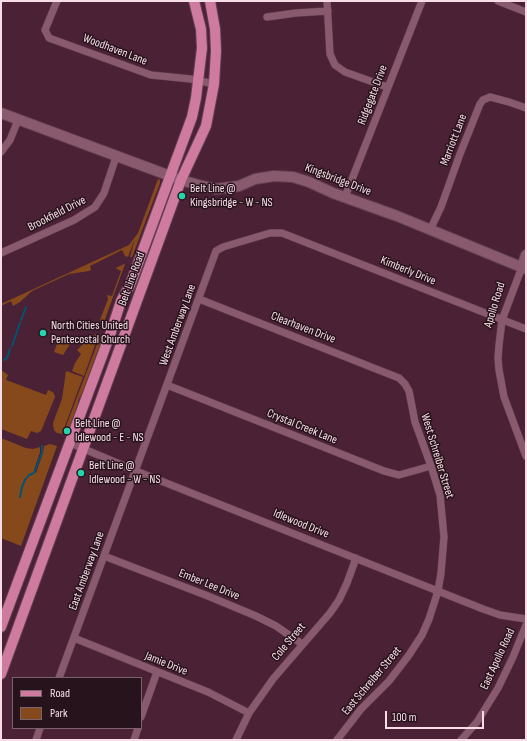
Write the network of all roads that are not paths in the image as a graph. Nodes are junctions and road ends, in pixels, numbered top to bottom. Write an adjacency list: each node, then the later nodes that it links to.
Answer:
1 (57, 1): 10 (street, Woodhaven Lane)
2 (194, 1): 10 (main road, Belt Line Road)
3 (210, 1): 11 (main road, Belt Line Road)
4 (327, 1): 7 (street)
5 (422, 1): 12 (street, Ridgegate Drive)
6 (498, 1): 8 (street)
7 (328, 11): 9 (street); 12 (street)
8 (526, 12)
9 (267, 17)
10 (198, 81): 11 (street, Woodhaven Lane); 18 (main road, Belt Line Road)
11 (214, 84): 19 (main road, Belt Line Road)
12 (387, 87): 20 (street, Ridgegate Drive)
13 (526, 108): 21 (street, Marriott Lane)
14 (1, 113): 15 (street, Kingsbridge Drive)
15 (18, 120): 16 (street); 17 (street, Kingsbridge Drive)
16 (1, 152)
17 (116, 157): 18 (street, Kingsbridge Drive); 23 (street, Brookfield Drive)
18 (170, 176): 19 (street, Kingsbridge Drive); 29 (main road, Belt Line Road)
19 (181, 180): 20 (street, Kingsbridge Drive); 30 (main road, Belt Line Road)
20 (345, 197): 21 (street, Kingsbridge Drive)
21 (430, 230): 25 (street, Kingsbridge Drive)
22 (282, 233): 26 (street, West Amberway Lane); 27 (street, Kimberly Drive)
23 (1, 254)
24 (526, 255): 25 (street, Apollo Road)
25 (524, 268): 27 (street, Apollo Road)
26 (199, 299): 31 (street, Clearhaven Drive); 32 (street, West Amberway Lane)
27 (502, 320): 28 (street, Kimberly Drive); 35 (street, Apollo Road)
28 (526, 328)
29 (111, 332): 30 (main road); 33 (main road, Belt Line Road)
30 (125, 337): 34 (main road, Belt Line Road)
31 (399, 378): 36 (street, West Schreiber Street)
32 (167, 385): 36 (street, Crystal Creek Lane); 37 (street, West Amberway Lane)
33 (70, 443): 34 (street, Idlewood Drive); 43 (main road, Belt Line Road)
34 (83, 448): 37 (street, Idlewood Drive); 47 (main road, Belt Line Road)
35 (526, 456)
36 (431, 466): 40 (street, West Schreiber Street)
37 (136, 471): 38 (street, East Amberway Lane); 39 (street, Idlewood Drive)
38 (104, 556): 44 (street, East Amberway Lane); 45 (street, Ember Lee Drive)
39 (356, 558): 40 (street, Idlewood Drive); 45 (street, Cole Street)
40 (438, 591): 41 (street, Idlewood Drive); 56 (street, East Schreiber Street)
41 (526, 619)
42 (526, 625): 57 (street, East Apollo Road)
43 (1, 627)
44 (74, 638): 46 (street, Jamie Drive); 48 (street, East Amberway Lane)
45 (302, 644): 49 (street, Cole Street)
46 (157, 672): 49 (street, Jamie Drive); 50 (street)
47 (1, 674)
48 (59, 677)
49 (249, 713): 55 (street, Cole Street)
50 (142, 714)
51 (40, 729): 53 (street)
52 (138, 729): 54 (street)
53 (36, 740)
54 (134, 740)
55 (236, 740)
56 (337, 740)
57 (461, 740)

